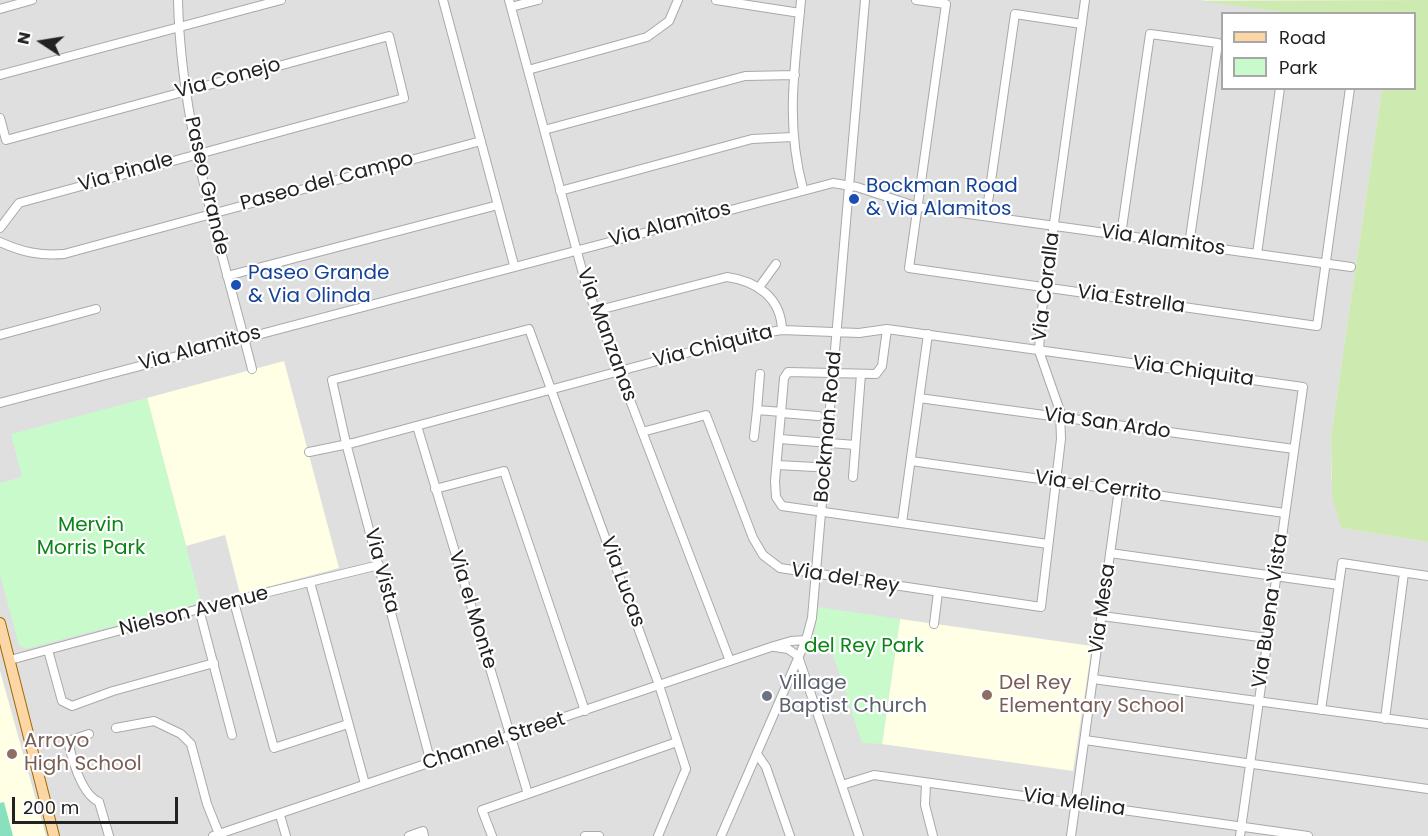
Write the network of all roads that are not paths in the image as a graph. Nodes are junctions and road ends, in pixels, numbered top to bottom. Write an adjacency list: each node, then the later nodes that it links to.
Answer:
1 (32, 0): 13 (street)
2 (178, 0): 16 (street, Paseo Grande)
3 (281, 0): 16 (street)
4 (443, 0): 27 (street)
5 (538, 0): 12 (street)
6 (678, 0): 17 (street)
7 (716, 0): 14 (street)
8 (801, 0): 14 (street)
9 (865, 0): 29 (street, Bockman Road)
10 (916, 0): 33 (street)
11 (1085, 0): 15 (street, Via Coralla)
12 (510, 4): 17 (street, Via Manzanas)
13 (0, 9)
14 (800, 13): 19 (street)
15 (1082, 24): 35 (street); 36 (street, Via Coralla)
16 (178, 27): 18 (street); 22 (street, Paseo Grande)
17 (528, 70): 25 (street, Via Manzanas)
18 (0, 75)
19 (795, 75): 25 (street); 26 (street)
20 (1280, 90): 42 (street)
21 (1350, 90): 43 (street)
22 (185, 91): 23 (street, Via Conejo); 24 (street, Via Conejo); 28 (street, Paseo Grande)
23 (404, 99): 28 (street, Via Pinale)
24 (0, 118)
25 (544, 130): 31 (street, Via Manzanas)
26 (792, 137): 30 (street); 31 (street)
27 (481, 141): 32 (street); 34 (street, Paseo del Campo)
28 (195, 153): 34 (street, Paseo Grande); 37 (street, Via Pinale)
29 (849, 185): 30 (street, Via Alamitos); 33 (street, Via Alamitos); 55 (street, Bockman Road)
30 (803, 189): 41 (street, Via Alamitos)
31 (560, 191): 41 (street, Via Manzanas)
32 (498, 205): 45 (street); 47 (street)
33 (918, 207): 35 (street, Via Alamitos); 49 (street, Via Estrella)
34 (211, 213): 39 (street, Paseo del Campo); 47 (street, Paseo Grande)
35 (986, 216): 36 (street, Via Alamitos)
36 (1054, 225): 38 (street, Via Alamitos); 49 (street, Via Coralla)
37 (0, 228)
38 (1121, 235): 40 (street, Via Alamitos); 40 (street)
39 (0, 242)
40 (1189, 245): 42 (street, Via Alamitos)
41 (576, 251): 45 (street, Via Alamitos); 51 (street, Via Manzanas)
42 (1257, 254): 43 (street, Via Alamitos)
43 (1325, 263): 46 (street, Via Alamitos); 49 (street, Via Estrella)
44 (776, 264): 48 (street)
45 (514, 265): 58 (street, Via Alamitos)
46 (1351, 267)
47 (228, 276): 58 (street, Paseo Grande)
48 (760, 286): 51 (street); 54 (street)
49 (1045, 288): 59 (street, Via Coralla)
50 (96, 309): 57 (street)
51 (595, 311): 61 (street, Via Manzanas)
52 (529, 328): 66 (street, Via Lucas); 78 (street, Via Vista)
53 (887, 329): 55 (street, Via Chiquita); 56 (street, Via Chiquita); 64 (street)
54 (782, 330): 55 (street, Via Chiquita); 61 (street, Via Chiquita)
55 (837, 332): 62 (street, Bockman Road)
56 (928, 334): 59 (street, Via Chiquita); 67 (street)
57 (0, 335)
58 (244, 337): 60 (street, Paseo Grande); 68 (street, Via Alamitos)
59 (1039, 351): 65 (street, Via Chiquita); 72 (street, Via Coralla)
60 (252, 369)
61 (618, 371): 66 (street, Via Chiquita); 74 (street, Via Manzanas)
62 (834, 372): 64 (street); 70 (street); 77 (street, Bockman Road)
63 (760, 374): 69 (street)
64 (861, 374): 79 (street)
65 (1303, 387): 80 (street, Via Buena Vista)
66 (551, 390): 73 (street, Via Chiquita); 117 (street, Via Lucas)
67 (919, 398): 72 (street, Via San Ardo); 82 (street)
68 (0, 403)
69 (757, 410): 70 (street); 75 (street)
70 (782, 413): 71 (street); 76 (street)
71 (818, 416)
72 (1061, 418): 80 (street, Via San Ardo); 86 (street, Via Coralla)
73 (417, 426): 78 (street, Via Chiquita); 87 (street, Via el Monte)
74 (642, 432): 96 (street, Via del Rey); 114 (street, Via Manzanas)
75 (754, 437)
76 (780, 439): 77 (street); 83 (street)
77 (828, 442): 79 (street); 89 (street, Bockman Road)
78 (346, 443): 81 (street, Via Chiquita); 94 (street, Via Vista)
79 (855, 445): 85 (street)
80 (1294, 449): 90 (street, Via Buena Vista)
81 (309, 452)
82 (911, 461): 86 (street, Via el Cerrito); 91 (street)
83 (777, 465): 84 (street); 89 (street)
84 (815, 467)
85 (853, 477)
86 (1056, 480): 88 (street, Via el Cerrito); 92 (street, Via Coralla)
87 (435, 489): 120 (street); 127 (street, Via el Monte)
88 (1119, 489): 90 (street, Via el Cerrito); 93 (street, Via Mesa)
89 (821, 512): 91 (street); 96 (street, Bockman Road)
90 (1285, 513): 97 (street, Via Buena Vista)
91 (902, 523): 92 (street)
92 (1048, 544): 103 (street, Via Coralla)
93 (1110, 553): 97 (street); 105 (street, Via Mesa)
94 (379, 565): 99 (street, Nielson Avenue); 131 (street, Via Vista)
95 (1404, 573): 98 (street); 100 (street); 121 (street)
96 (816, 575): 101 (street, Via del Rey); 109 (street, Bockman Road)
97 (1276, 575): 100 (street); 108 (street, Via Buena Vista)
98 (1428, 576)
99 (310, 582): 102 (street, Nielson Avenue); 122 (street)
100 (1339, 585): 119 (street)
101 (938, 592): 103 (street, Via del Rey); 107 (street)
102 (234, 602): 104 (street, Nielson Avenue); 122 (street)
103 (1041, 607)
104 (199, 609): 111 (street, Nielson Avenue); 115 (street)
105 (1102, 616): 108 (street); 116 (street, Via Mesa)
106 (0, 623): 113 (main road)
107 (934, 624)
108 (1268, 638): 118 (street, Via Buena Vista)
109 (806, 640): 110 (street, Channel Street); 112 (street, Bockman Road)
110 (774, 646): 112 (street); 114 (street, Channel Street)
111 (48, 650): 113 (street, Nielson Avenue); 115 (street)
112 (798, 656): 130 (street, Bockman Road); 135 (street)
113 (10, 660): 143 (main road)
114 (730, 662): 117 (street, Channel Street)
115 (214, 663): 126 (street)
116 (1093, 679): 118 (street); 128 (street, Via Mesa)
117 (659, 685): 120 (street, Channel Street); 129 (street, Via Lucas)
118 (1258, 701): 119 (street); 132 (street, Via Buena Vista)
119 (1321, 710): 121 (street)
120 (585, 711): 127 (street, Channel Street)
121 (1385, 718): 123 (street)
122 (348, 724): 134 (street)
123 (1428, 724)
124 (116, 728): 142 (street)
125 (89, 734): 144 (street)
126 (232, 735)
127 (510, 737): 131 (street, Channel Street); 137 (street, Via el Monte)
128 (1085, 740): 132 (street); 138 (street, Via Mesa)
129 (677, 742): 137 (street); 150 (street, Via Lucas)
130 (757, 754): 151 (street, Bockman Road); 152 (street)
131 (431, 763): 134 (street, Channel Street)
132 (1250, 764): 136 (street); 140 (street, Via Buena Vista)
133 (926, 783): 135 (street, Via Melina); 138 (street, Via Melina); 154 (street)
134 (365, 784): 139 (street, Channel Street)
135 (842, 785): 153 (street)
136 (1428, 789)
137 (528, 794): 147 (street)
138 (1076, 803): 140 (street, Via Melina); 155 (street, Via Mesa)
139 (279, 815): 142 (street, Channel Street); 145 (street)
140 (1241, 831): 156 (street, Via Melina)
141 (424, 834): 146 (street)
142 (216, 835)
143 (54, 836)
144 (109, 836)
145 (286, 836)
146 (409, 836)
147 (492, 836)
148 (585, 836): 149 (street)
149 (599, 836)
150 (658, 836)
151 (721, 836)
152 (790, 836)
153 (860, 836)
154 (933, 836)
155 (1071, 836)
156 (1308, 836)

